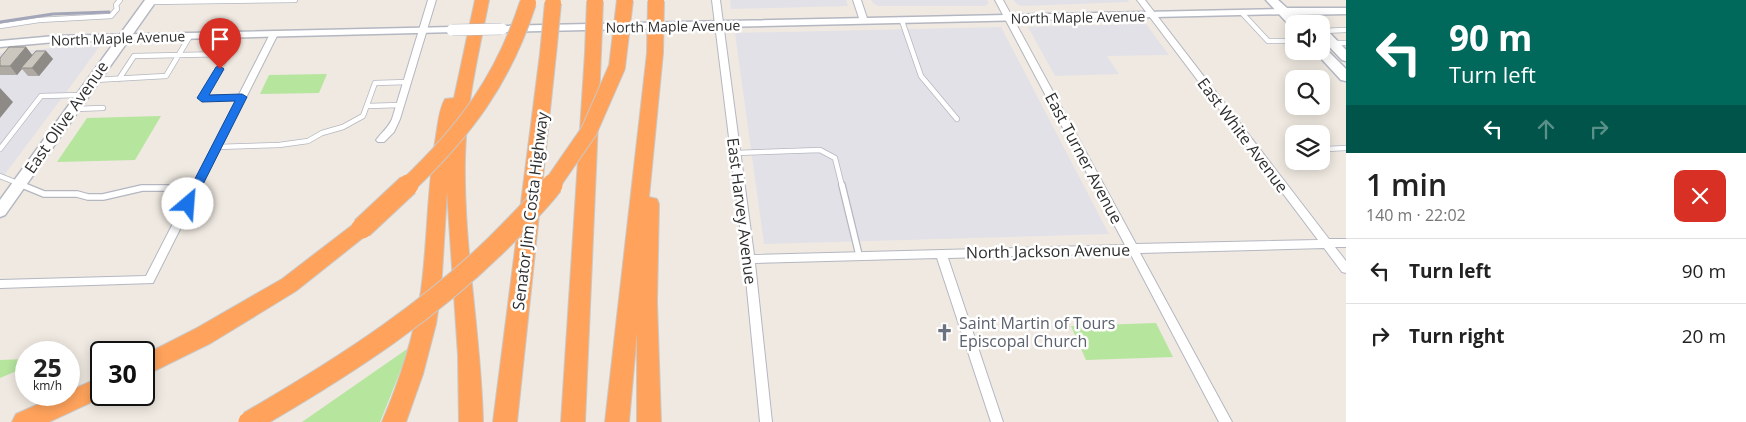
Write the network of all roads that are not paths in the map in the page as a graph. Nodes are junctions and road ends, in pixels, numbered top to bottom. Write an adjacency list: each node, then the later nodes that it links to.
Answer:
1 (120, 0): 29 (lane)
2 (295, 0): 13 (lane)
3 (432, 0): 31 (street)
4 (625, 0): 78 (highway, bridge)
5 (656, 0): 41 (highway, bridge)
6 (716, 0): 28 (street, East Harvey Avenue)
7 (857, 0): 27 (street)
8 (998, 0): 25 (street, East Turner Avenue)
9 (1141, 0): 22 (street, East White Avenue)
10 (1272, 0): 18 (main road)
11 (1291, 0): 19 (main road)
12 (150, 1): 13 (lane); 35 (main road, East Olive Avenue)
13 (182, 1)
14 (553, 1): 81 (highway, Senator Jim Costa Highway, bridge)
15 (595, 1): 82 (highway, bridge)
16 (529, 2): 66 (highway, bridge)
17 (481, 4): 79 (highway); 80 (highway)
18 (1284, 12): 19 (main road, North Maple Avenue); 20 (street, North Maple Avenue); 23 (main road)
19 (1302, 12): 21 (main road, North Maple Avenue); 24 (main road)
20 (1242, 13): 22 (street, North Maple Avenue); 36 (lane)
21 (1344, 13)
22 (1152, 15): 25 (street, North Maple Avenue); 68 (street, East White Avenue)
23 (1287, 15)
24 (1305, 15)
25 (1008, 18): 26 (street, North Maple Avenue); 69 (street, East Turner Avenue)
26 (902, 20): 27 (street, North Maple Avenue); 55 (lane)
27 (864, 21): 28 (street, North Maple Avenue)
28 (718, 24): 31 (street, North Maple Avenue, bridge); 61 (street, East Harvey Avenue)
29 (0, 26)
30 (1346, 30): 32 (lane)
31 (423, 31): 33 (street, North Maple Avenue); 48 (street)
32 (1330, 31)
33 (274, 34): 34 (street, North Maple Avenue); 50 (street)
34 (190, 36): 35 (street, North Maple Avenue); 42 (lane)
35 (124, 37): 39 (street, North Maple Avenue); 47 (main road, East Olive Avenue)
36 (1285, 41)
37 (1330, 41): 40 (main road)
38 (1346, 43): 40 (lane)
39 (0, 44)
40 (1333, 44): 43 (main road)
41 (655, 53): 83 (highway); 84 (highway)
42 (178, 55): 46 (lane); 46 (lane); 50 (lane)
43 (1346, 57)
44 (1329, 60): 45 (main road)
45 (1346, 78)
46 (119, 79): 47 (lane)
47 (93, 80): 49 (main road, East Olive Avenue)
48 (408, 82): 51 (street); 52 (lane)
49 (82, 95): 54 (main road, East Olive Avenue); 60 (lane)
50 (242, 97): 57 (street)
51 (401, 105): 52 (lane); 56 (street)
52 (367, 106): 57 (lane)
53 (103, 108): 54 (lane)
54 (72, 109): 63 (main road, East Olive Avenue)
55 (957, 120)
56 (381, 140)
57 (216, 147): 64 (street)
58 (1330, 148): 59 (lane)
59 (1346, 148)
60 (0, 149)
61 (735, 153): 71 (lane); 72 (street, East Harvey Avenue)
62 (0, 176): 63 (lane)
63 (20, 183): 64 (lane); 65 (main road, East Olive Avenue)
64 (196, 188): 74 (street)
65 (0, 211)
66 (362, 228): 75 (highway)
67 (1346, 243): 68 (street, North Jackson Avenue)
68 (1327, 244): 69 (street, North Jackson Avenue); 73 (street, East White Avenue)
69 (1133, 249): 70 (street, North Jackson Avenue); 87 (street, East Turner Avenue)
70 (941, 253): 71 (street, North Jackson Avenue); 86 (street)
71 (859, 256): 72 (street, North Jackson Avenue)
72 (749, 259): 85 (street, East Harvey Avenue)
73 (1346, 270)
74 (0, 284)
75 (155, 360)
76 (90, 393): 77 (highway)
77 (24, 422)
78 (249, 422)
79 (394, 422)
80 (471, 422)
81 (505, 422)
82 (573, 422)
83 (617, 422)
84 (649, 422)
85 (766, 422)
86 (997, 422)
87 (1226, 422)

